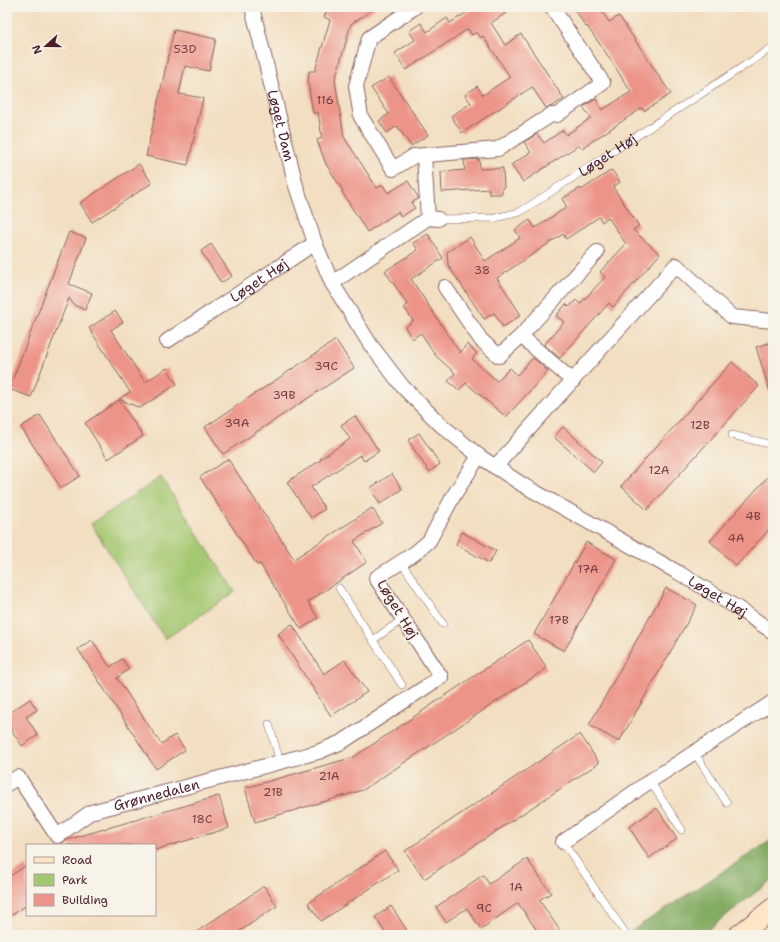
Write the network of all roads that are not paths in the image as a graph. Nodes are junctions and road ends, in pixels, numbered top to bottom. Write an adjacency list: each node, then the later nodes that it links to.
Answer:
1 (252, 7): 7 (street, Løget Dam)
2 (416, 7): 5 (street)
3 (552, 7): 5 (street)
4 (773, 47): 6 (lane, Løget Høj)
5 (424, 155): 6 (street)
6 (433, 219): 9 (street)
7 (315, 243): 9 (street, Løget Høj); 13 (street, Løget Høj)
8 (597, 252): 12 (street)
9 (332, 283): 17 (street, Løget Høj)
10 (445, 287): 12 (street)
11 (773, 321): 14 (street)
12 (521, 336): 14 (street)
13 (168, 341)
14 (572, 381): 18 (street)
15 (732, 435): 16 (lane)
16 (773, 445)
17 (479, 456): 18 (street, Løget Høj); 19 (street, Løget Høj)
18 (495, 467): 23 (street, Løget Høj)
19 (401, 562): 21 (street, Løget Høj); 22 (lane)
20 (339, 588): 24 (lane)
21 (404, 619): 24 (lane); 28 (street, Løget Høj)
22 (443, 624)
23 (773, 632)
24 (373, 640): 25 (lane)
25 (402, 685)
26 (773, 702): 29 (street)
27 (269, 724): 30 (lane)
28 (342, 742): 30 (street, Grønnedalen)
29 (694, 752): 31 (street); 33 (lane)
30 (280, 762): 32 (street, Grønnedalen)
31 (650, 781): 34 (lane); 35 (street)
32 (7, 784)
33 (727, 803)
34 (682, 830)
35 (563, 842): 37 (lane)
36 (773, 908): 38 (street)
37 (624, 931)
38 (740, 935)

